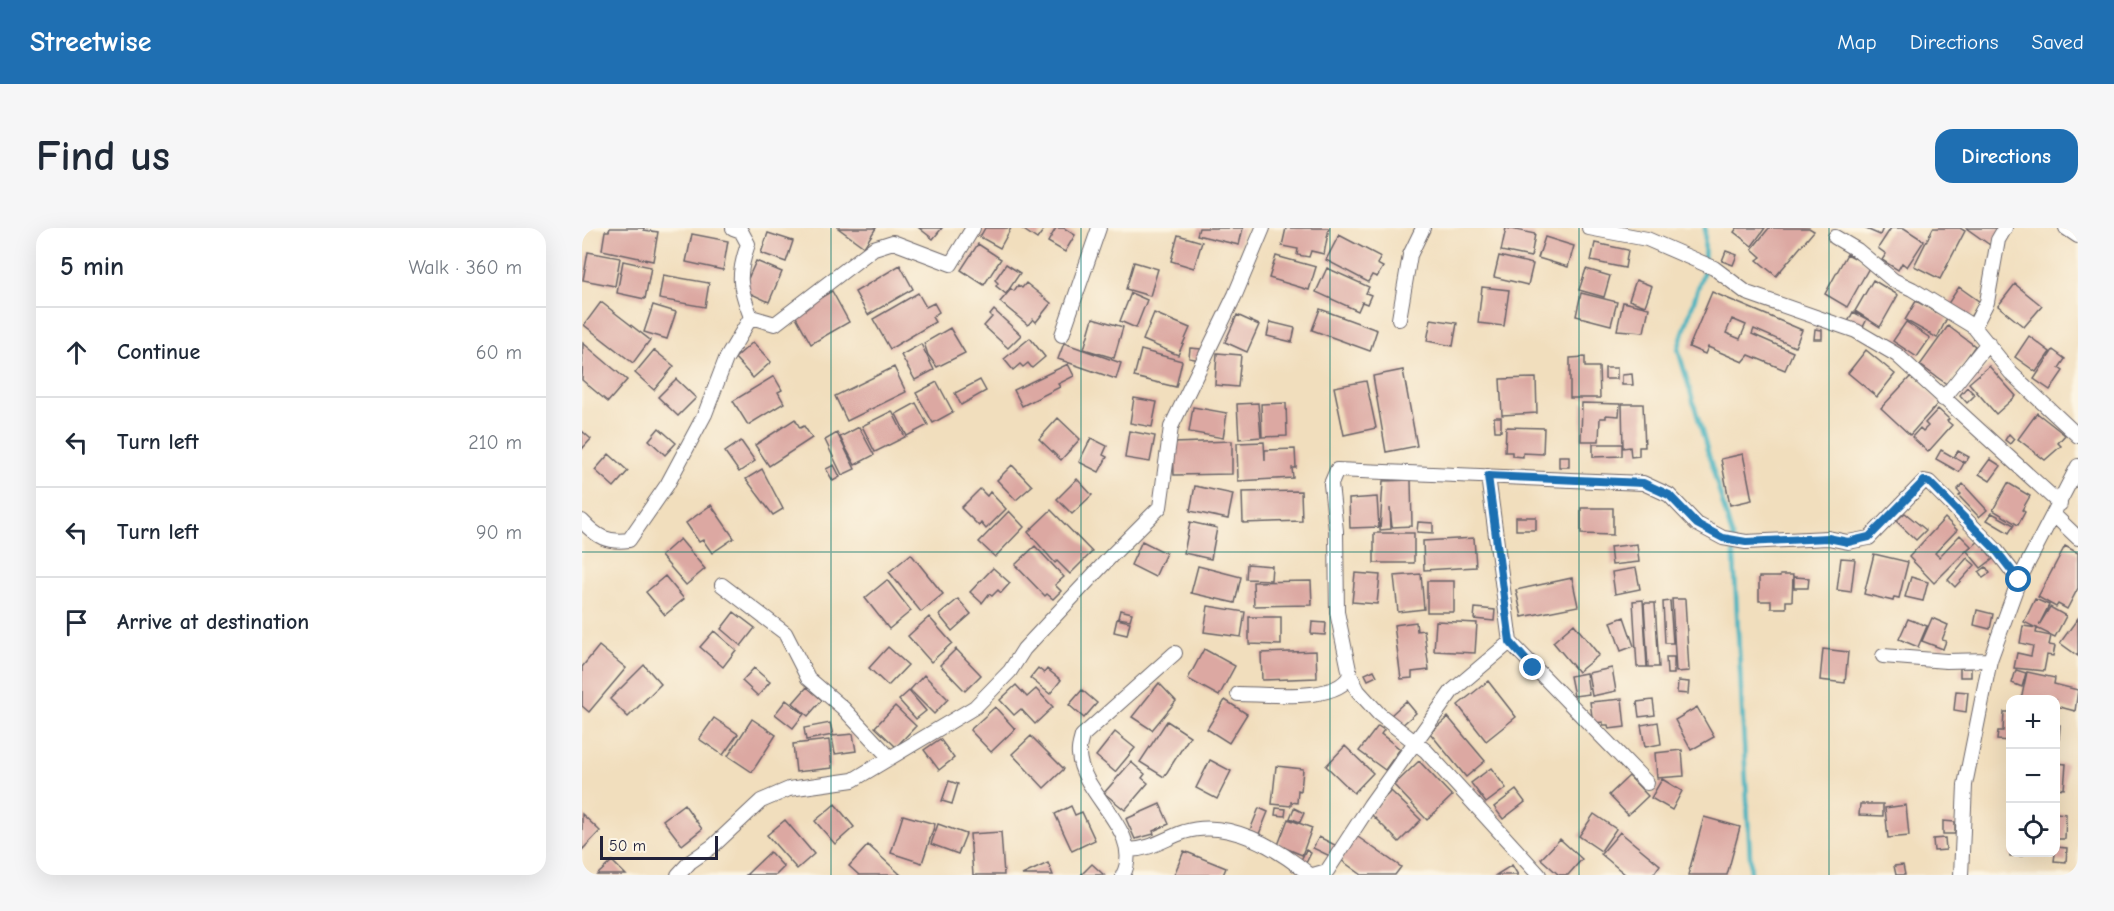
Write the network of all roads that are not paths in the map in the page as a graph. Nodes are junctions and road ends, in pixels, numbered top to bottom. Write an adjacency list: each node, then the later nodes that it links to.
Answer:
1 (733, 228): 11 (street)
2 (973, 228): 11 (street)
3 (1099, 228): 14 (street)
4 (1263, 228): 32 (street)
5 (1423, 228): 12 (street)
6 (1589, 228): 16 (street)
7 (2005, 228): 13 (street)
8 (2066, 228): 9 (street)
9 (2078, 236)
10 (1835, 237): 13 (street)
11 (751, 317): 21 (street)
12 (1399, 319)
13 (1974, 327): 15 (street)
14 (1062, 335)
15 (1988, 343): 16 (street); 17 (street)
16 (1942, 399): 20 (street)
17 (2078, 436)
18 (2078, 466): 20 (street)
19 (1488, 476): 23 (street); 25 (street); 29 (street)
20 (2057, 509): 22 (street); 23 (street)
21 (582, 521)
22 (2078, 538)
23 (2019, 580): 28 (street)
24 (722, 585): 32 (street)
25 (1510, 642): 31 (street); 33 (street)
26 (1175, 653): 34 (street)
27 (1883, 656): 28 (street)
28 (1990, 660): 39 (street)
29 (1350, 675): 30 (street); 31 (street)
30 (1238, 694)
31 (1417, 742): 37 (street); 38 (street)
32 (890, 758): 35 (street)
33 (1647, 783)
34 (1128, 850): 36 (street); 37 (street)
35 (678, 875)
36 (1123, 875)
37 (1312, 875)
38 (1539, 875)
39 (1961, 875)

